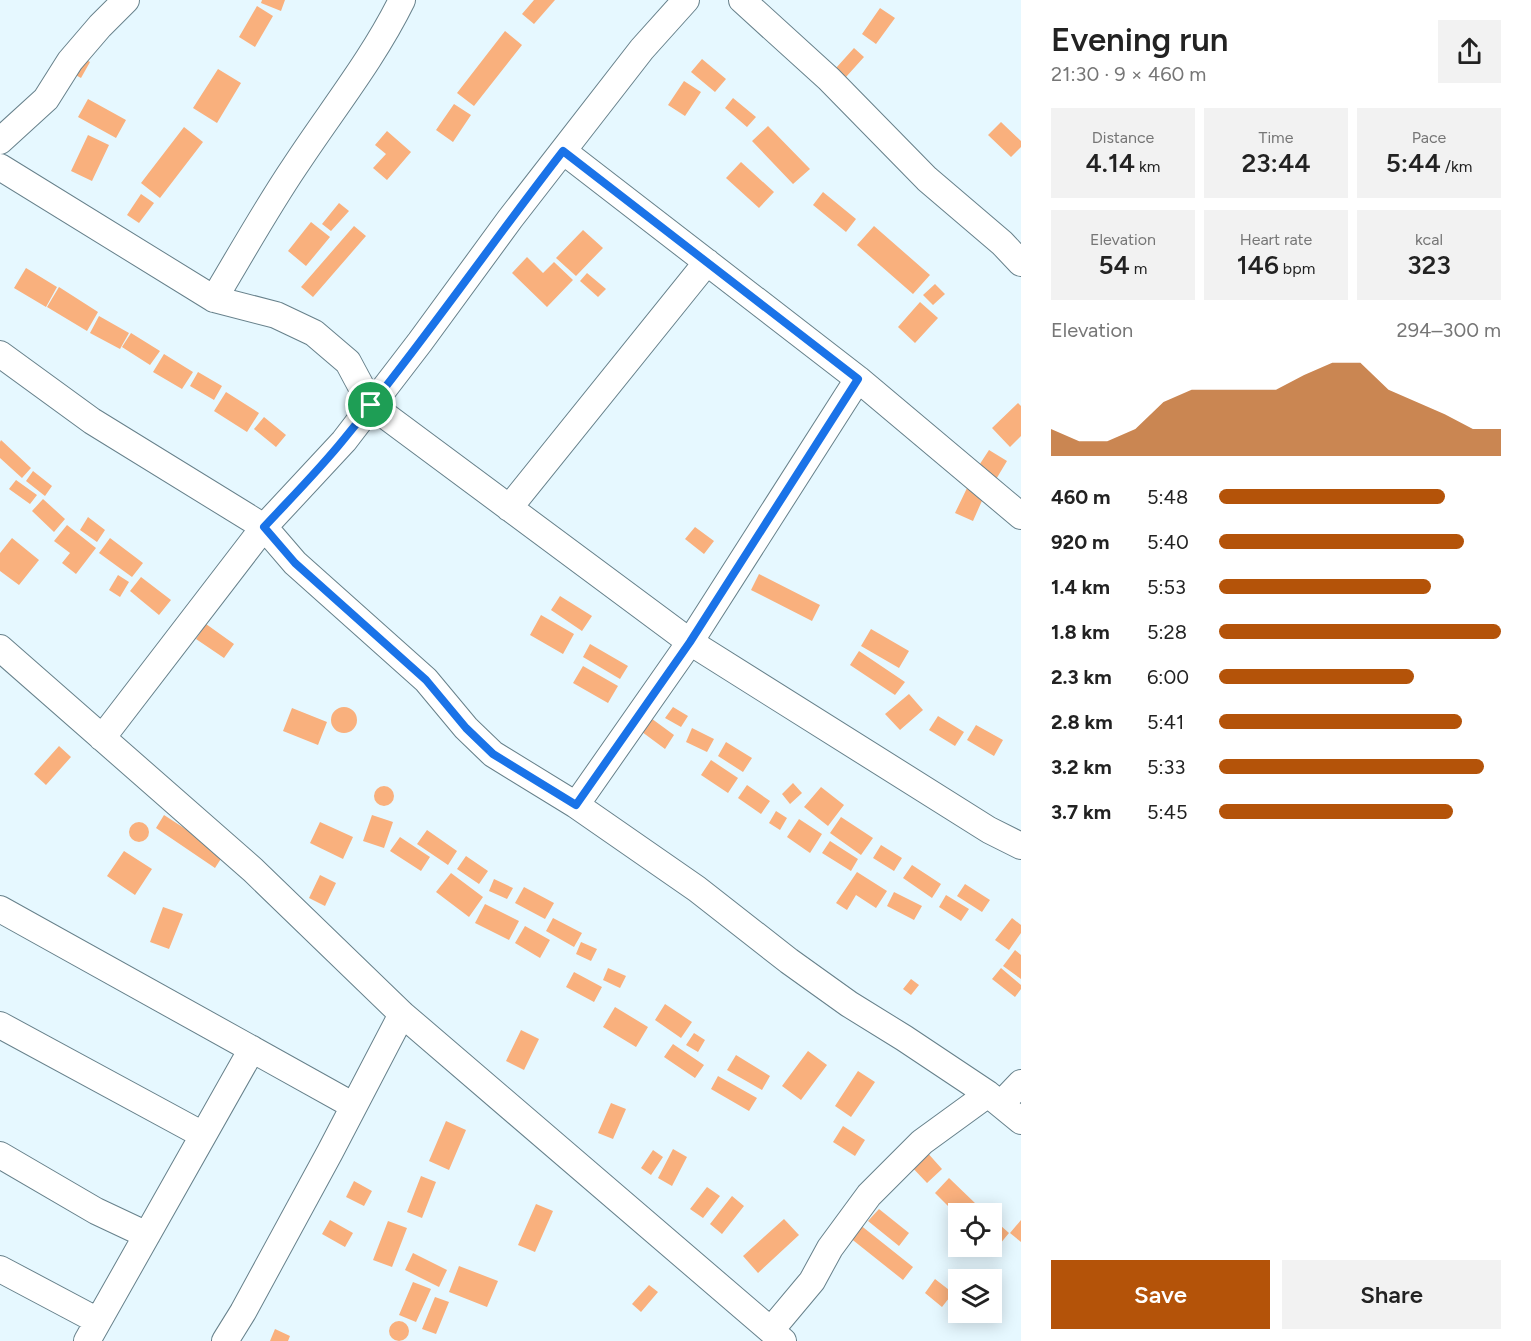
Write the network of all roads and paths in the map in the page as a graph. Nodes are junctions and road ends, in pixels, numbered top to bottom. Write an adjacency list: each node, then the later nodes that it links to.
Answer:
1 (126, 0): 5 (street)
2 (402, 0): 10 (street)
3 (686, 0): 6 (street)
4 (742, 0): 9 (street)
5 (0, 141)
6 (563, 151): 8 (street); 13 (street)
7 (0, 167): 10 (street)
8 (707, 262): 12 (street); 14 (street)
9 (1021, 263)
10 (214, 299): 13 (street)
11 (0, 354): 16 (street)
12 (858, 379): 15 (street); 17 (street)
13 (371, 405): 14 (street); 16 (street)
14 (509, 508): 17 (street)
15 (1021, 516)
16 (264, 527): 19 (street); 20 (street)
17 (690, 642): 20 (street); 21 (street)
18 (0, 648): 19 (street)
19 (102, 738): 23 (street)
20 (576, 805): 27 (street)
21 (1021, 846)
22 (0, 909): 25 (street)
23 (402, 1014): 28 (street); 35 (street)
24 (0, 1025): 30 (street)
25 (252, 1049): 28 (street); 30 (street)
26 (1021, 1083): 27 (street)
27 (995, 1099): 29 (street); 35 (street)
28 (354, 1106): 36 (street)
29 (1021, 1121)
30 (203, 1135): 32 (street)
31 (0, 1155): 32 (street)
32 (147, 1234): 34 (street)
33 (0, 1269): 34 (street)
34 (92, 1331)
35 (777, 1336)
36 (225, 1341)

